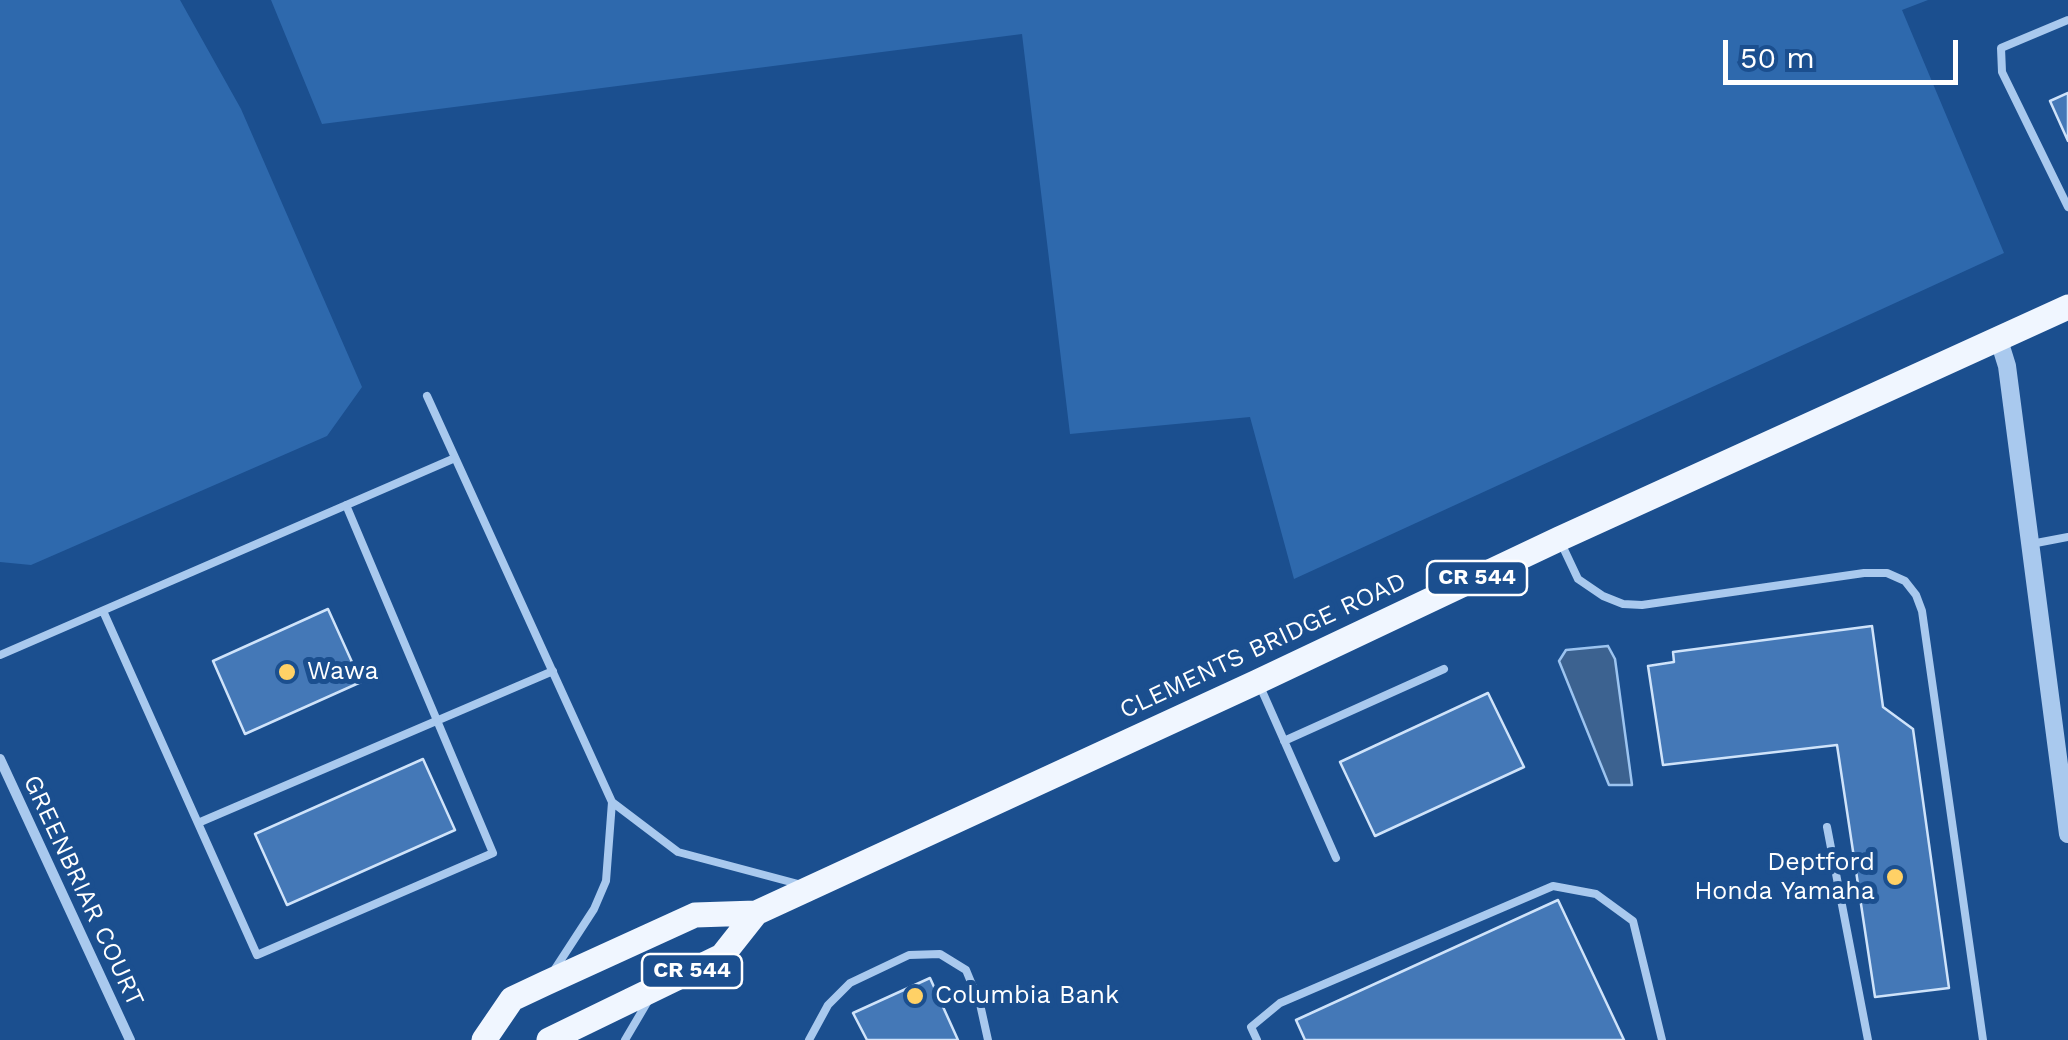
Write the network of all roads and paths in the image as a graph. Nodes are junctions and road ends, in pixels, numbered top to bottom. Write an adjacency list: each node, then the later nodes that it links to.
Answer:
1 (2068, 20): 2 (lane)
2 (2068, 207)
3 (2068, 307): 4 (main road, CLEMENTS BRIDGE ROAD / CR 544)
4 (1998, 337): 9 (main road, CLEMENTS BRIDGE ROAD / CR 544); 10 (street)
5 (427, 396): 6 (lane)
6 (455, 458): 7 (lane); 14 (lane)
7 (346, 505): 11 (lane); 16 (lane)
8 (2068, 537): 10 (lane)
9 (1560, 539): 15 (main road, CLEMENTS BRIDGE ROAD / CR 544); 37 (lane)
10 (2031, 544): 22 (street)
11 (103, 610): 12 (lane); 20 (lane)
12 (0, 655)
13 (1444, 669): 17 (lane)
14 (552, 672): 16 (lane); 19 (lane)
15 (1258, 682): 17 (lane); 24 (main road, CLEMENTS BRIDGE ROAD / CR 544)
16 (437, 720): 20 (lane); 20 (lane)
17 (1284, 741): 23 (lane)
18 (0, 759): 28 (street, GREENBRIAR COURT)
19 (612, 802): 24 (lane); 26 (lane)
20 (198, 823)
21 (1827, 827): 36 (lane)
22 (2068, 834)
23 (1336, 858)
24 (811, 887): 25 (main road, CLEMENTS BRIDGE ROAD / CR 544)
25 (756, 913): 26 (main road, CLEMENTS BRIDGE ROAD / CR 544); 27 (main road, CLEMENTS BRIDGE ROAD / CR 544)
26 (546, 982): 29 (main road, CLEMENTS BRIDGE ROAD / CR 544)
27 (656, 989): 30 (main road, CLEMENTS BRIDGE ROAD / CR 544); 31 (lane)
28 (130, 1040)
29 (484, 1040)
30 (549, 1040)
31 (625, 1040)
32 (809, 1040): 33 (lane)
33 (988, 1040)
34 (1257, 1040): 35 (lane)
35 (1662, 1040)
36 (1868, 1040)
37 (1983, 1040)

